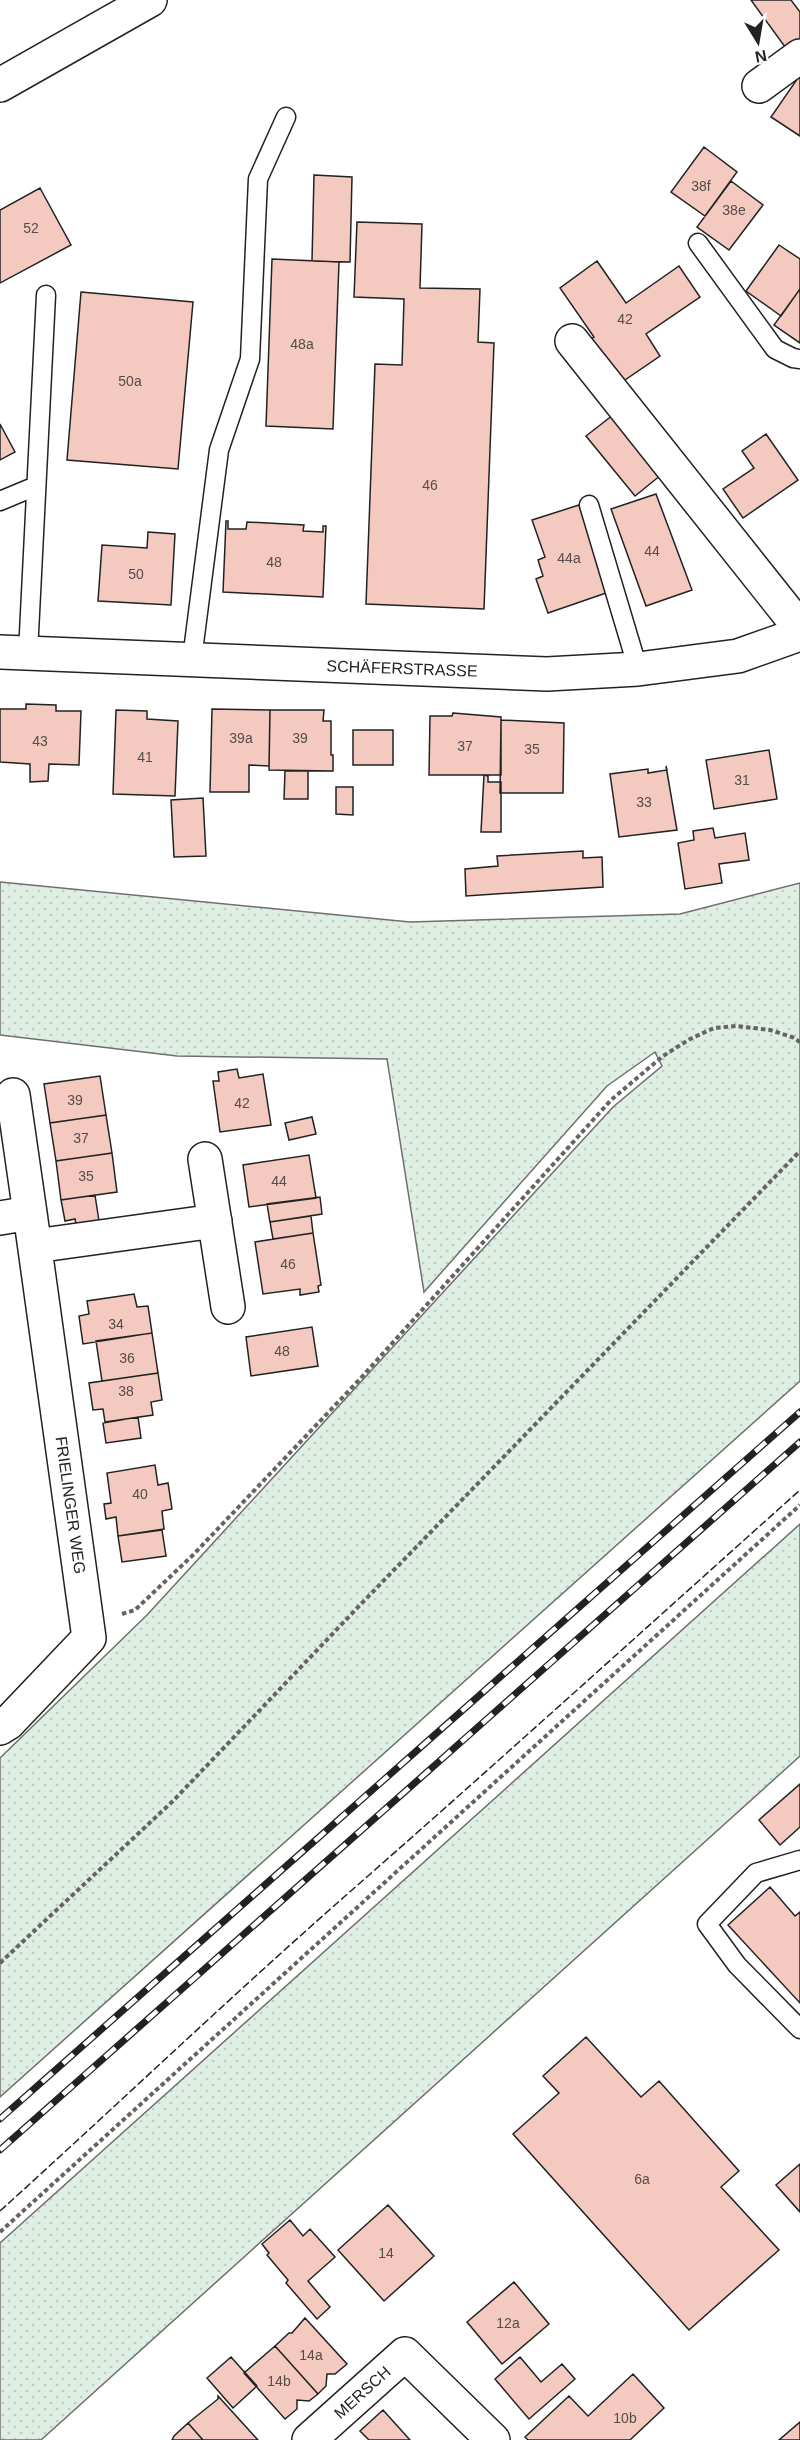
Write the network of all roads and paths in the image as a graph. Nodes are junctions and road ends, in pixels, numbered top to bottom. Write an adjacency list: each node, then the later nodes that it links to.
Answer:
1 (150, 0): 3 (street)
2 (800, 56): 4 (street)
3 (0, 85)
4 (759, 86)
5 (286, 117): 16 (lane)
6 (698, 243): 9 (lane)
7 (46, 295): 10 (lane)
8 (572, 341): 13 (street)
9 (800, 359)
10 (36, 486): 11 (lane); 15 (lane)
11 (0, 501)
12 (589, 505): 17 (lane)
13 (800, 628)
14 (800, 634): 17 (street, SCHÄFERSTRASSE)
15 (14, 652): 16 (street, SCHÄFERSTRASSE)
16 (192, 660): 17 (street, SCHÄFERSTRASSE)
17 (639, 669)
18 (800, 1042): 27 (path)
19 (13, 1095): 22 (street, FRIELINGER WEG)
20 (800, 1151): 30 (path)
21 (205, 1159): 23 (street)
22 (15, 1215): 24 (street, FRIELINGER WEG)
23 (215, 1221): 24 (street); 25 (street)
24 (35, 1246): 27 (street, FRIELINGER WEG)
25 (228, 1307)
26 (800, 1505): 32 (path)
27 (88, 1626): 28 (street)
28 (0, 1728)
29 (800, 1860): 31 (lane)
30 (0, 1963)
31 (800, 2029)
32 (0, 2232)
33 (309, 2440): 34 (street, MERSCH)
34 (493, 2440)

